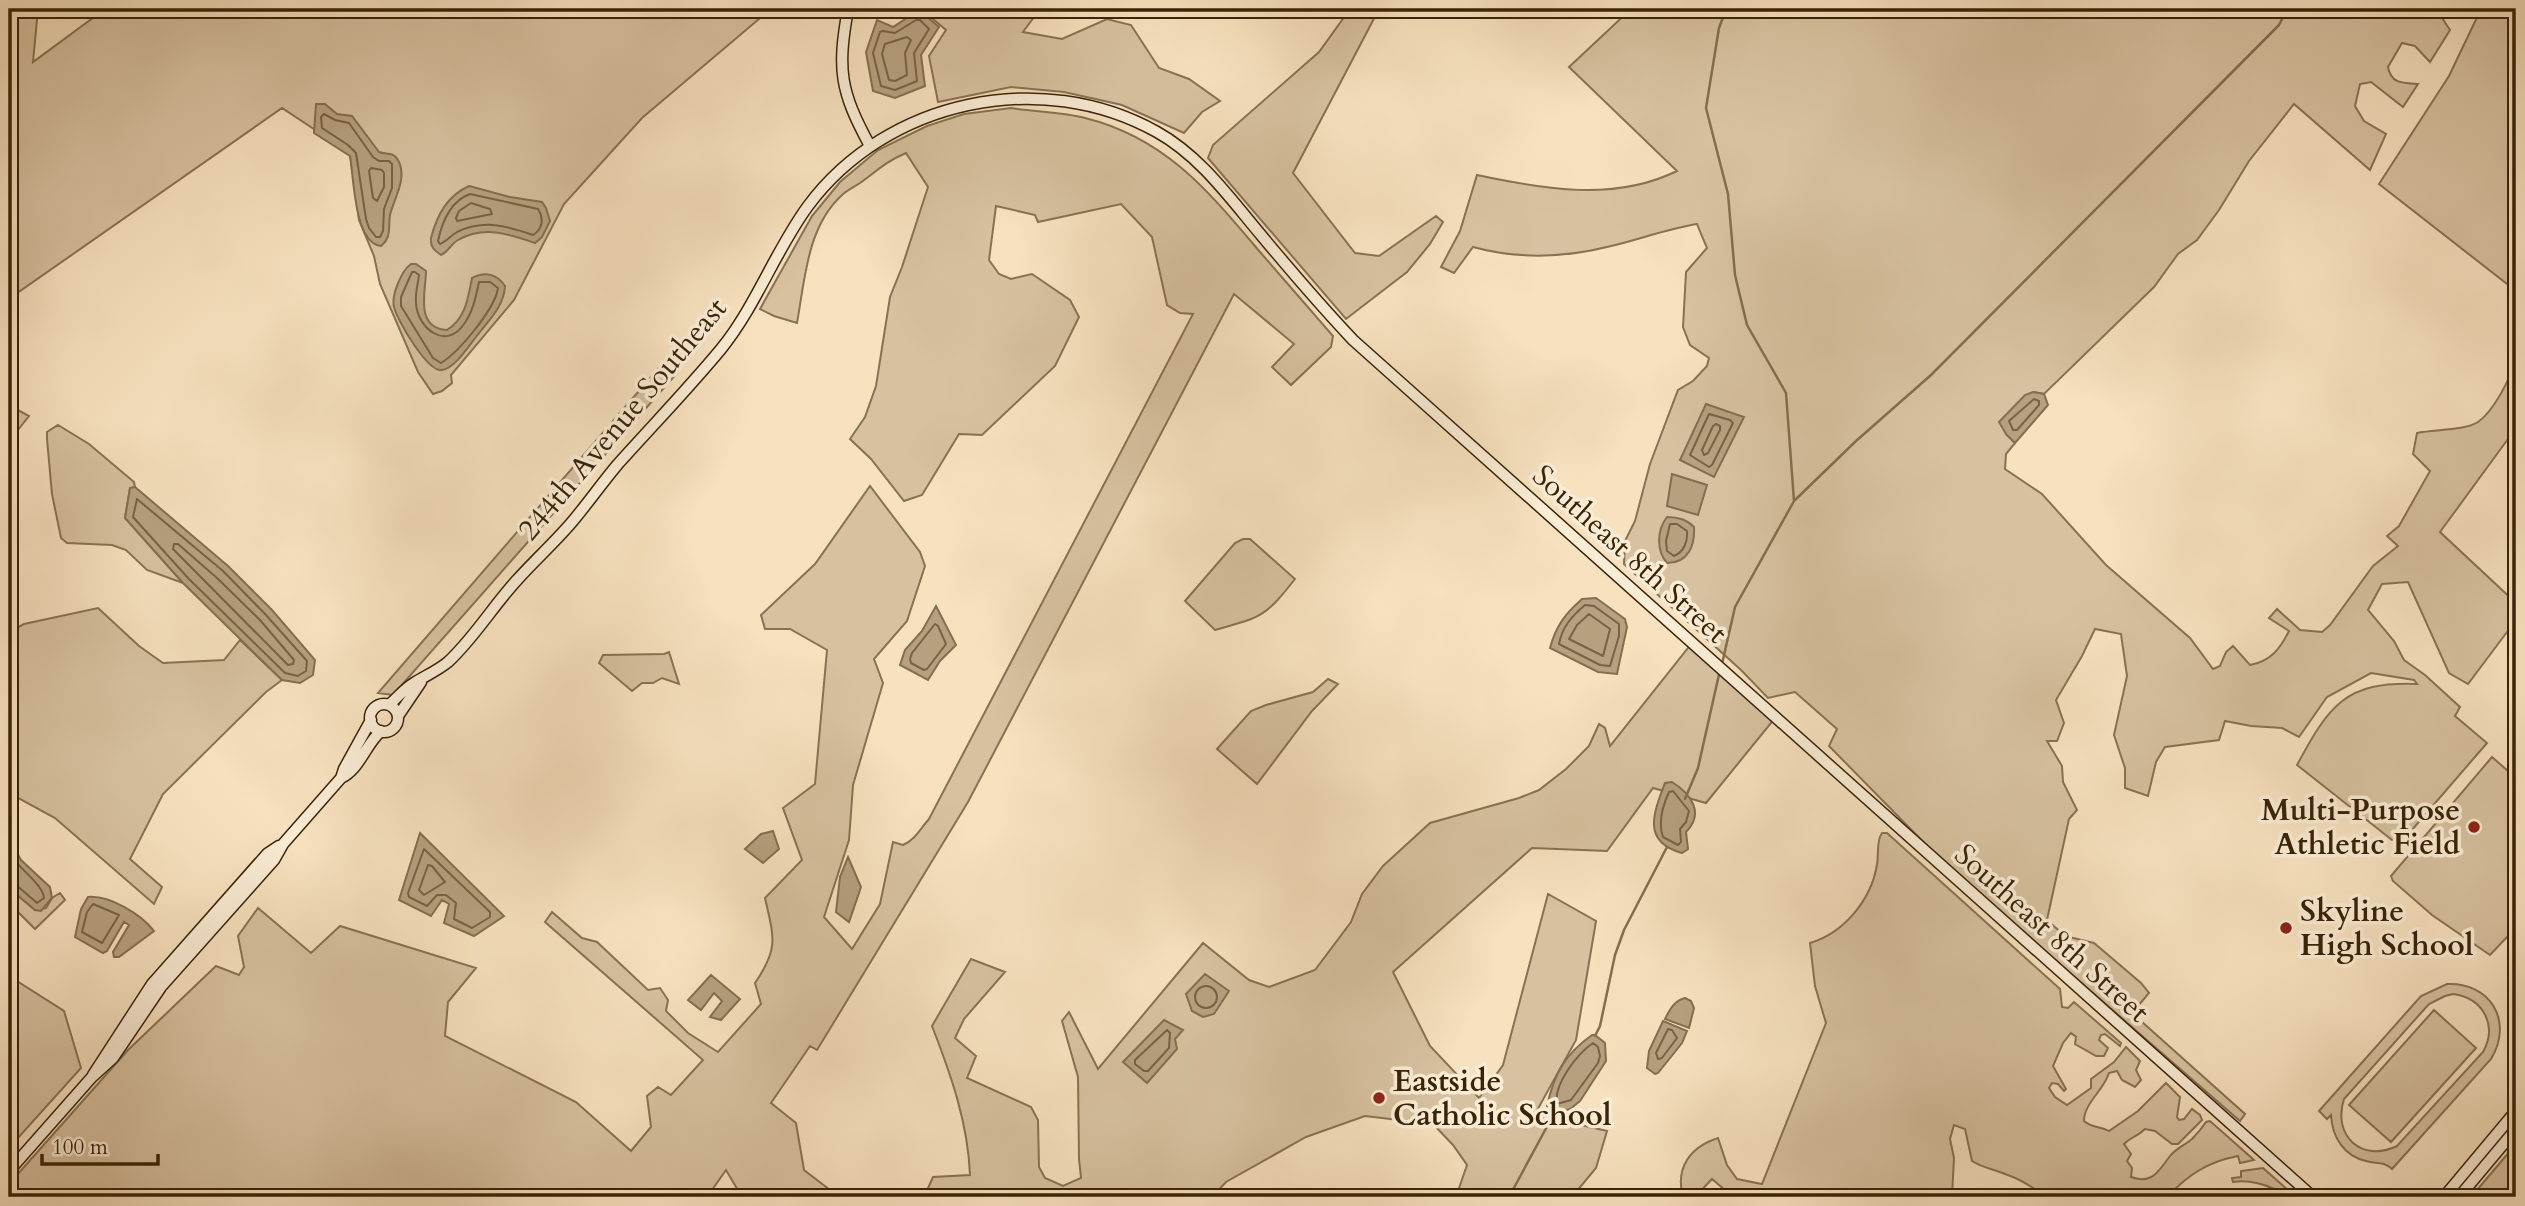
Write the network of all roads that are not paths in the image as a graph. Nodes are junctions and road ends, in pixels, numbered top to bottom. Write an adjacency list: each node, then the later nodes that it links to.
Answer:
1 (848, 9): 2 (street)
2 (870, 146): 3 (street, 244th Avenue Southeast); 12 (street, Southeast 8th Street)
3 (422, 679): 4 (street, 244th Avenue Southeast); 5 (street, 244th Avenue Southeast)
4 (388, 705): 5 (street); 6 (street)
5 (398, 716): 7 (street)
6 (371, 720): 7 (street); 8 (street)
7 (381, 731): 8 (street)
8 (341, 778): 11 (street)
9 (2516, 1111): 13 (street)
10 (2516, 1129): 14 (street)
11 (9, 1171)
12 (2313, 1197)
13 (2444, 1197)
14 (2459, 1197)

